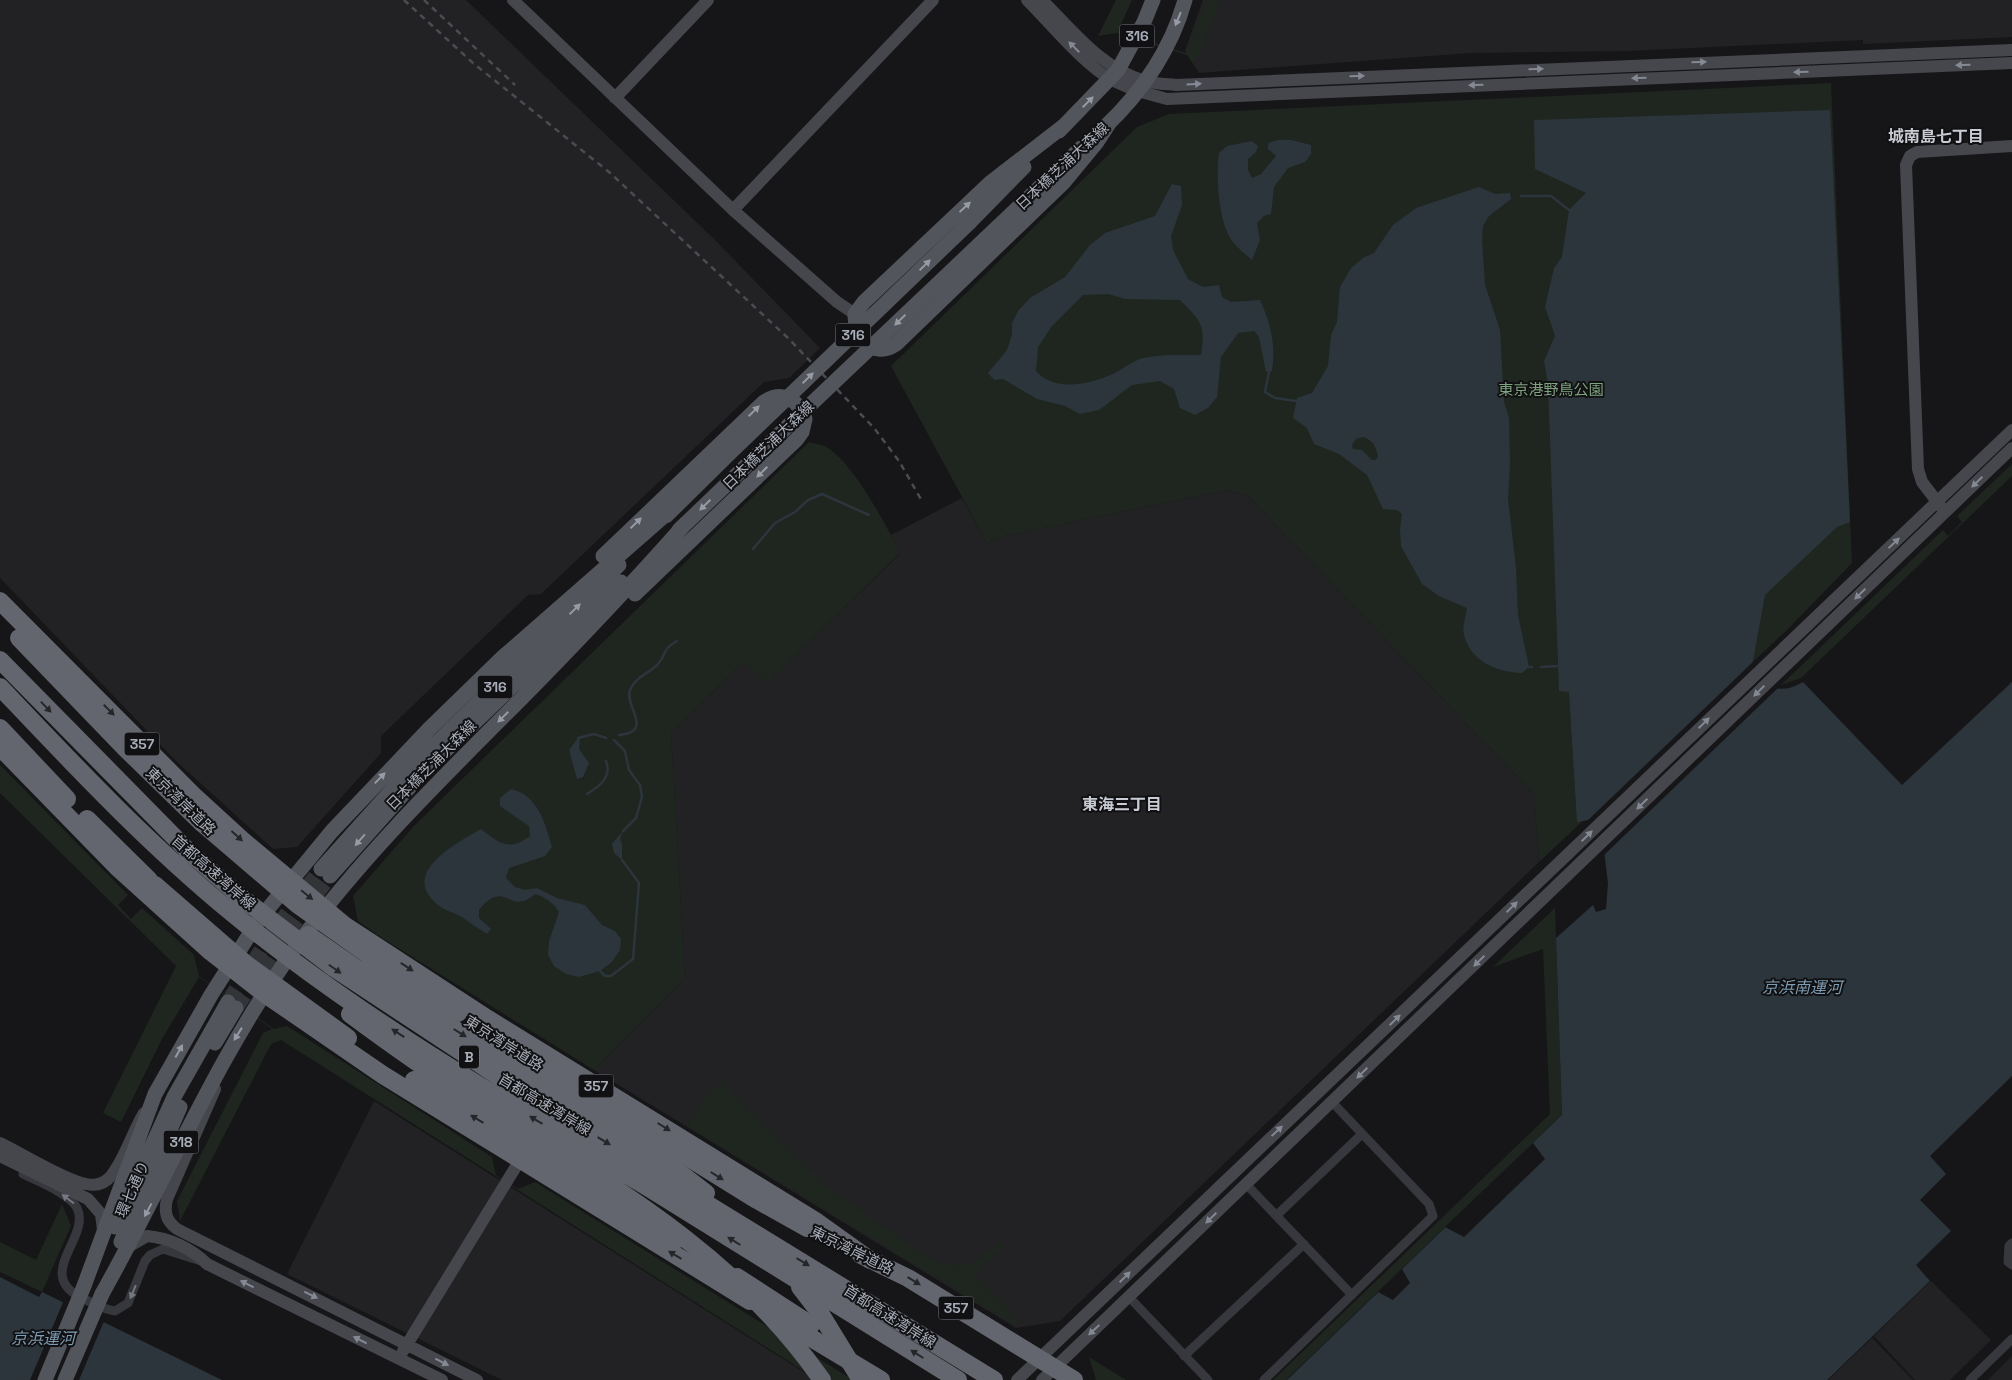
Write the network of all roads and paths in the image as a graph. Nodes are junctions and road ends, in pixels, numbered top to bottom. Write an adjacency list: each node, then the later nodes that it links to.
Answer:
1 (513, 0): 12 (street)
2 (708, 0): 12 (street)
3 (934, 0): 16 (street)
4 (1028, 0): 10 (street, one-way to 4)
5 (1042, 0): 10 (street)
6 (1153, 0): 10 (main road, 日本橋芝浦大森線 / 316)
7 (1185, 0): 11 (main road, 日本橋芝浦大森線 / 316, one-way to 11)
8 (2012, 50): 11 (street, one-way to 8)
9 (2012, 63): 11 (street, one-way to 11)
10 (1114, 75): 11 (street); 14 (main road, 日本橋芝浦大森線 / 316, one-way to 10)
11 (1142, 87): 13 (main road, 日本橋芝浦大森線 / 316)
12 (615, 98): 16 (street)
13 (1110, 122): 17 (main road); 23 (main road, 日本橋芝浦大森線 / 316, one-way to 23, bridge)
14 (1065, 124): 17 (main road, one-way to 14); 21 (main road, 日本橋芝浦大森線 / 316, one-way to 14, bridge)
15 (2012, 146): 20 (street)
16 (733, 210): 17 (street)
17 (854, 314)
18 (2012, 430): 20 (street)
19 (2012, 448): 22 (street, one-way to 22)
20 (1937, 502): 22 (street); 65 (street, one-way to 20)
21 (672, 509): 23 (main road, 日本橋芝浦大森線 / 316, one-way to 21); 27 (main road, 316)
22 (1946, 512): 42 (street, one-way to 42)
23 (686, 523): 29 (main road, 316)
24 (0, 601): 36 (highway, 357, one-way to 36)
25 (0, 618): 54 (highway, 東京湾岸道路 / 357, one-way to 54, bridge)
26 (0, 652): 30 (highway, bridge)
27 (503, 657): 29 (main road, one-way to 29); 36 (main road, 316, one-way to 27)
28 (0, 660): 30 (highway, 首都高速湾岸線 / B, bridge)
29 (537, 682): 37 (main road, 316, one-way to 37)
30 (24, 685): 34 (highway, 首都高速湾岸線 / B, one-way to 34, bridge)
31 (2, 690): 35 (highway, 首都高速湾岸線 / B, bridge)
32 (0, 728): 73 (highway, one-way to 32, bridge)
33 (0, 747): 38 (highway)
34 (149, 813): 71 (highway, B, one-way to 71, bridge); 75 (highway, 首都高速湾岸線 / B, one-way to 75, bridge)
35 (136, 827): 70 (highway, B, bridge); 74 (highway, 首都高速湾岸線 / B, one-way to 35, bridge)
36 (290, 880): 37 (highway, 357, one-way to 37); 38 (main road, 316)
37 (324, 909): 39 (main road, 318); 54 (highway, 357, one-way to 54)
38 (228, 966): 39 (highway); 41 (main road, 318, one-way to 38)
39 (265, 994): 40 (main road, 318, one-way to 40); 46 (highway)
40 (226, 1054): 53 (main road, 318, one-way to 53); 62 (street, one-way to 62)
41 (155, 1094): 44 (street); 50 (main road, 318)
42 (1332, 1102): 43 (street); 48 (street)
43 (1362, 1134): 49 (street); 59 (street)
44 (0, 1143)
45 (0, 1156): 50 (street)
46 (520, 1160): 62 (street); 72 (highway, one-way to 46)
47 (0, 1162): 55 (street, one-way to 47)
48 (1246, 1184): 49 (street); 60 (street, one-way to 60)
49 (1276, 1216): 51 (street)
50 (103, 1230): 57 (main road, 318)
51 (1304, 1244): 59 (street); 63 (street)
52 (2012, 1244): 56 (street)
53 (128, 1247): 55 (street); 58 (main road, 318)
54 (870, 1260): 65 (highway, 東京湾岸道路 / 357, one-way to 65)
55 (207, 1264): 64 (street, one-way to 55)
56 (2012, 1266)
57 (84, 1286): 58 (main road, 環七通り / 318); 66 (main road, 環七通り / 318, bridge)
58 (102, 1294): 67 (main road, 環七通り / 318, bridge)
59 (1352, 1295): 79 (street)
60 (1129, 1297): 63 (street); 65 (street, one-way to 65)
61 (2012, 1339): 80 (street)
62 (407, 1345): 64 (street); 69 (street, one-way to 69)
63 (1184, 1356): 78 (street)
64 (398, 1360): 68 (street)
65 (1045, 1369): 76 (street); 77 (highway, 東京湾岸道路 / 357)
66 (45, 1380)
67 (65, 1380)
68 (442, 1380)
69 (477, 1380)
70 (822, 1380)
71 (861, 1380)
72 (882, 1380)
73 (886, 1380)
74 (958, 1380)
75 (994, 1380)
76 (1017, 1380)
77 (1074, 1380)
78 (1208, 1380)
79 (1264, 1380)
80 (1970, 1380)

